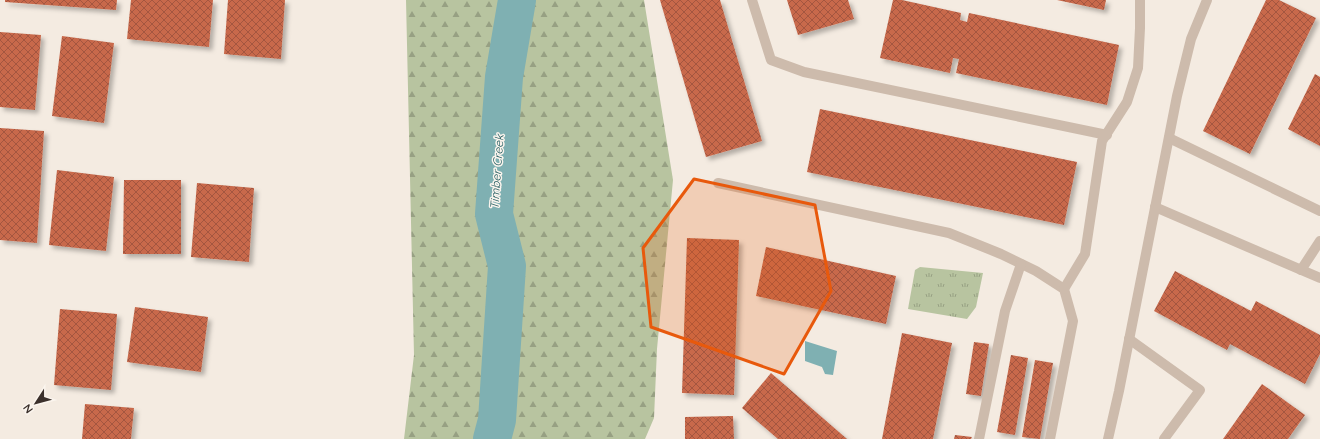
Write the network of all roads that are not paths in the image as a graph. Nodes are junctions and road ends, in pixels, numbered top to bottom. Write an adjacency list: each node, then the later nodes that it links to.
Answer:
1 (752, 0): 4 (lane)
2 (1140, 0): 4 (lane)
3 (1207, 0): 5 (lane)
4 (1107, 135): 13 (lane)
5 (1169, 138): 7 (lane); 8 (lane)
6 (718, 184): 10 (lane)
7 (1155, 207): 11 (lane); 14 (lane)
8 (1320, 211)
9 (1320, 241): 11 (lane)
10 (1021, 264): 13 (lane); 15 (lane)
11 (1301, 270): 12 (lane)
12 (1320, 278)
13 (1064, 289): 16 (lane)
14 (1129, 339): 17 (lane); 18 (lane)
15 (979, 439)
16 (1050, 439)
17 (1108, 439)
18 (1164, 439)

